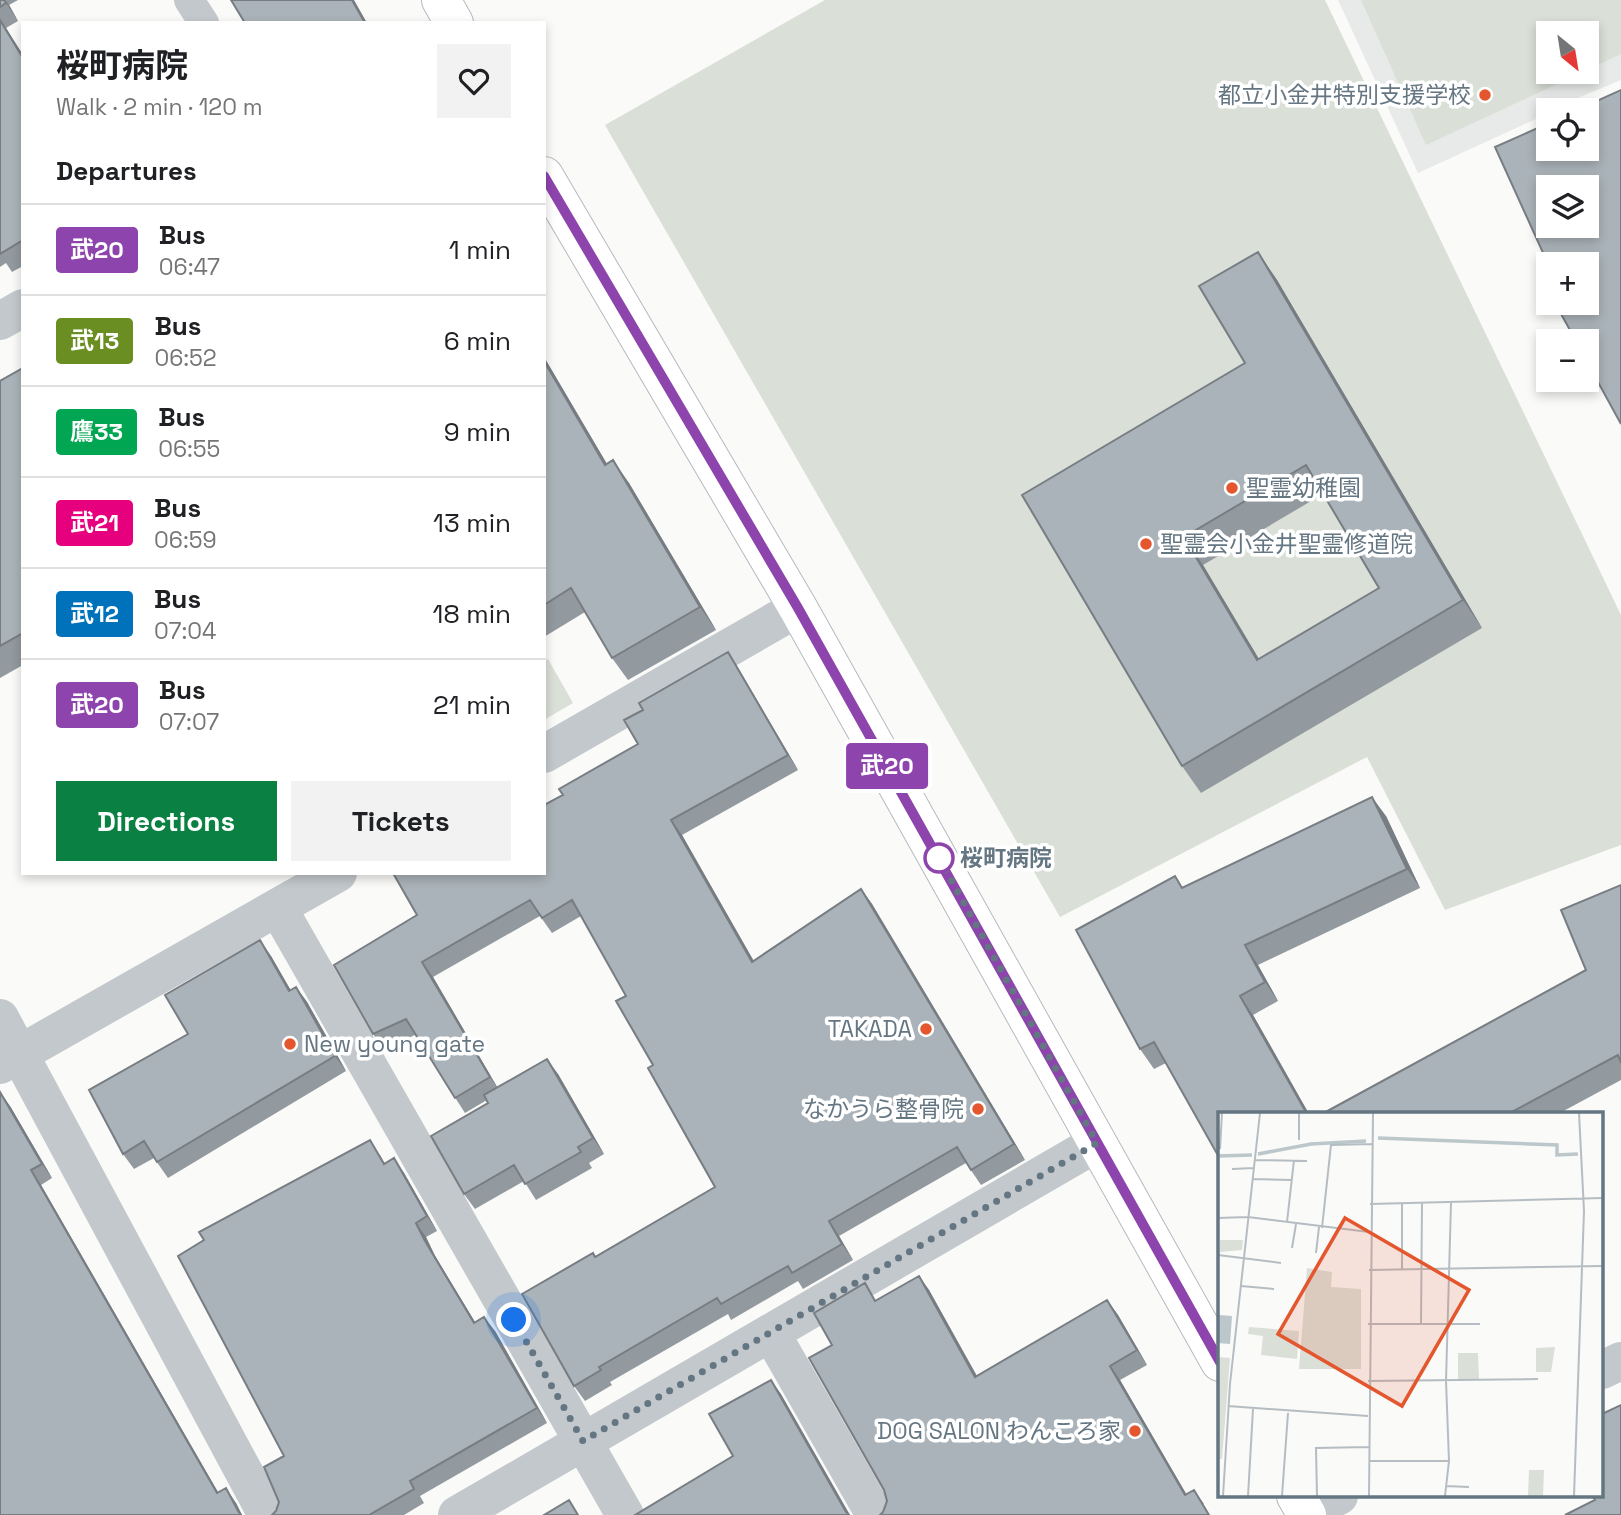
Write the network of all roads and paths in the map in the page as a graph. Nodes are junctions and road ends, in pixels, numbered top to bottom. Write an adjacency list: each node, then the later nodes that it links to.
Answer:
1 (189, 0): 3 (lane)
2 (441, 0): 4 (main road)
3 (203, 21)
4 (453, 21)
5 (546, 179): 8 (main road)
6 (21, 309): 7 (street)
7 (0, 321)
8 (798, 608): 9 (street); 14 (main road)
9 (546, 753)
10 (335, 875): 11 (street)
11 (278, 908): 13 (street); 19 (street)
12 (0, 1018): 13 (street)
13 (10, 1059): 20 (street)
14 (1097, 1143): 15 (street); 16 (main road)
15 (771, 1333): 19 (street); 23 (street)
16 (1218, 1358)
17 (1621, 1361): 18 (street)
18 (1604, 1369)
19 (583, 1441): 21 (street); 22 (street)
20 (267, 1515)
21 (457, 1515)
22 (625, 1515)
23 (875, 1515)

